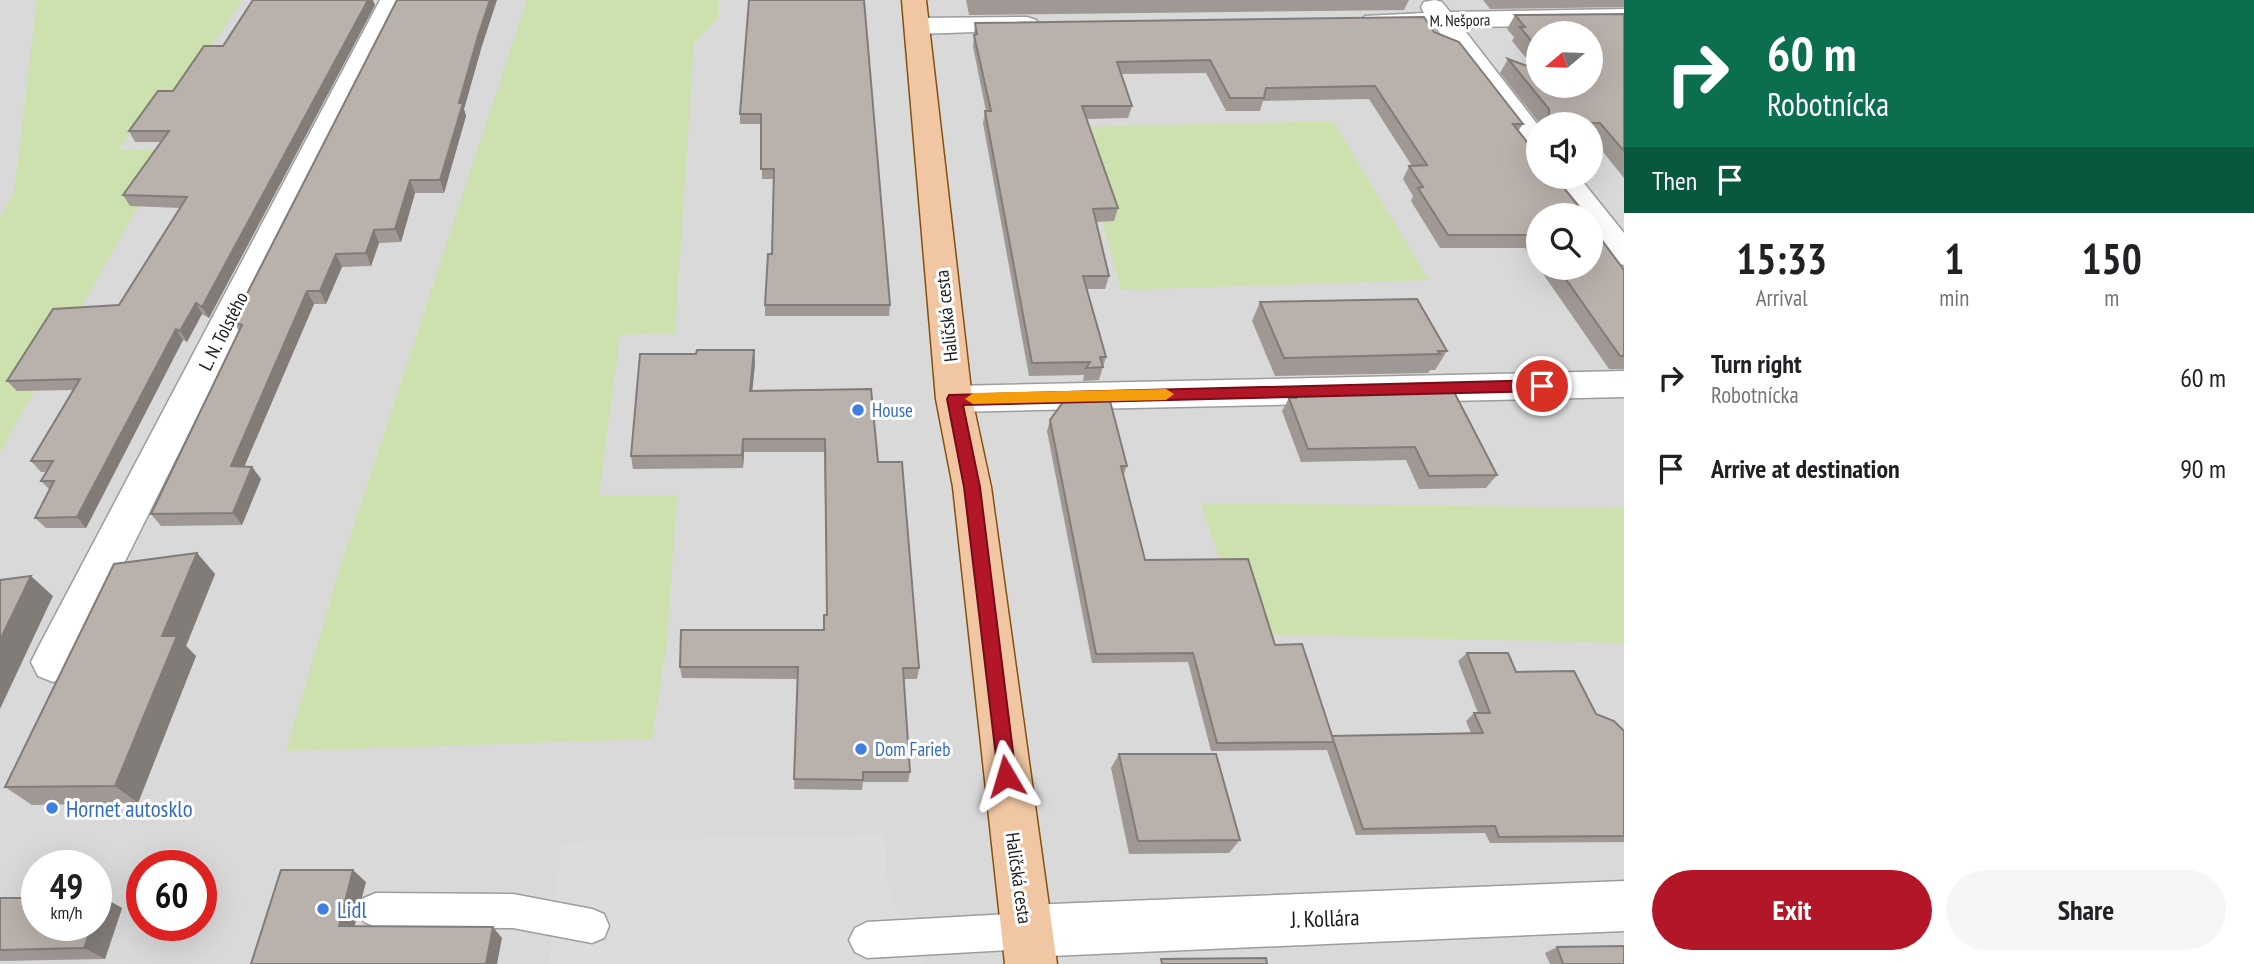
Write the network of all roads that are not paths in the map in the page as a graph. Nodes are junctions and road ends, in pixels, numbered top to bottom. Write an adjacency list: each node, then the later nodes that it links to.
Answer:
1 (393, 0): 12 (street, L. N. Tolstého)
2 (1436, 10): 4 (street, M. Nešpora); 5 (street, M. Nešpora); 7 (street)
3 (916, 13): 6 (street); 11 (main road, Haličská cesta)
4 (1624, 17)
5 (1352, 21)
6 (1051, 24)
7 (1526, 128)
8 (1573, 189): 9 (street)
9 (1624, 255)
10 (1624, 384): 11 (street)
11 (954, 399): 17 (main road, Haličská cesta)
12 (53, 662)
13 (1624, 906): 17 (street, J. Kollára)
14 (376, 909): 15 (lane)
15 (592, 926)
16 (867, 940): 17 (lane)
17 (1029, 948)

